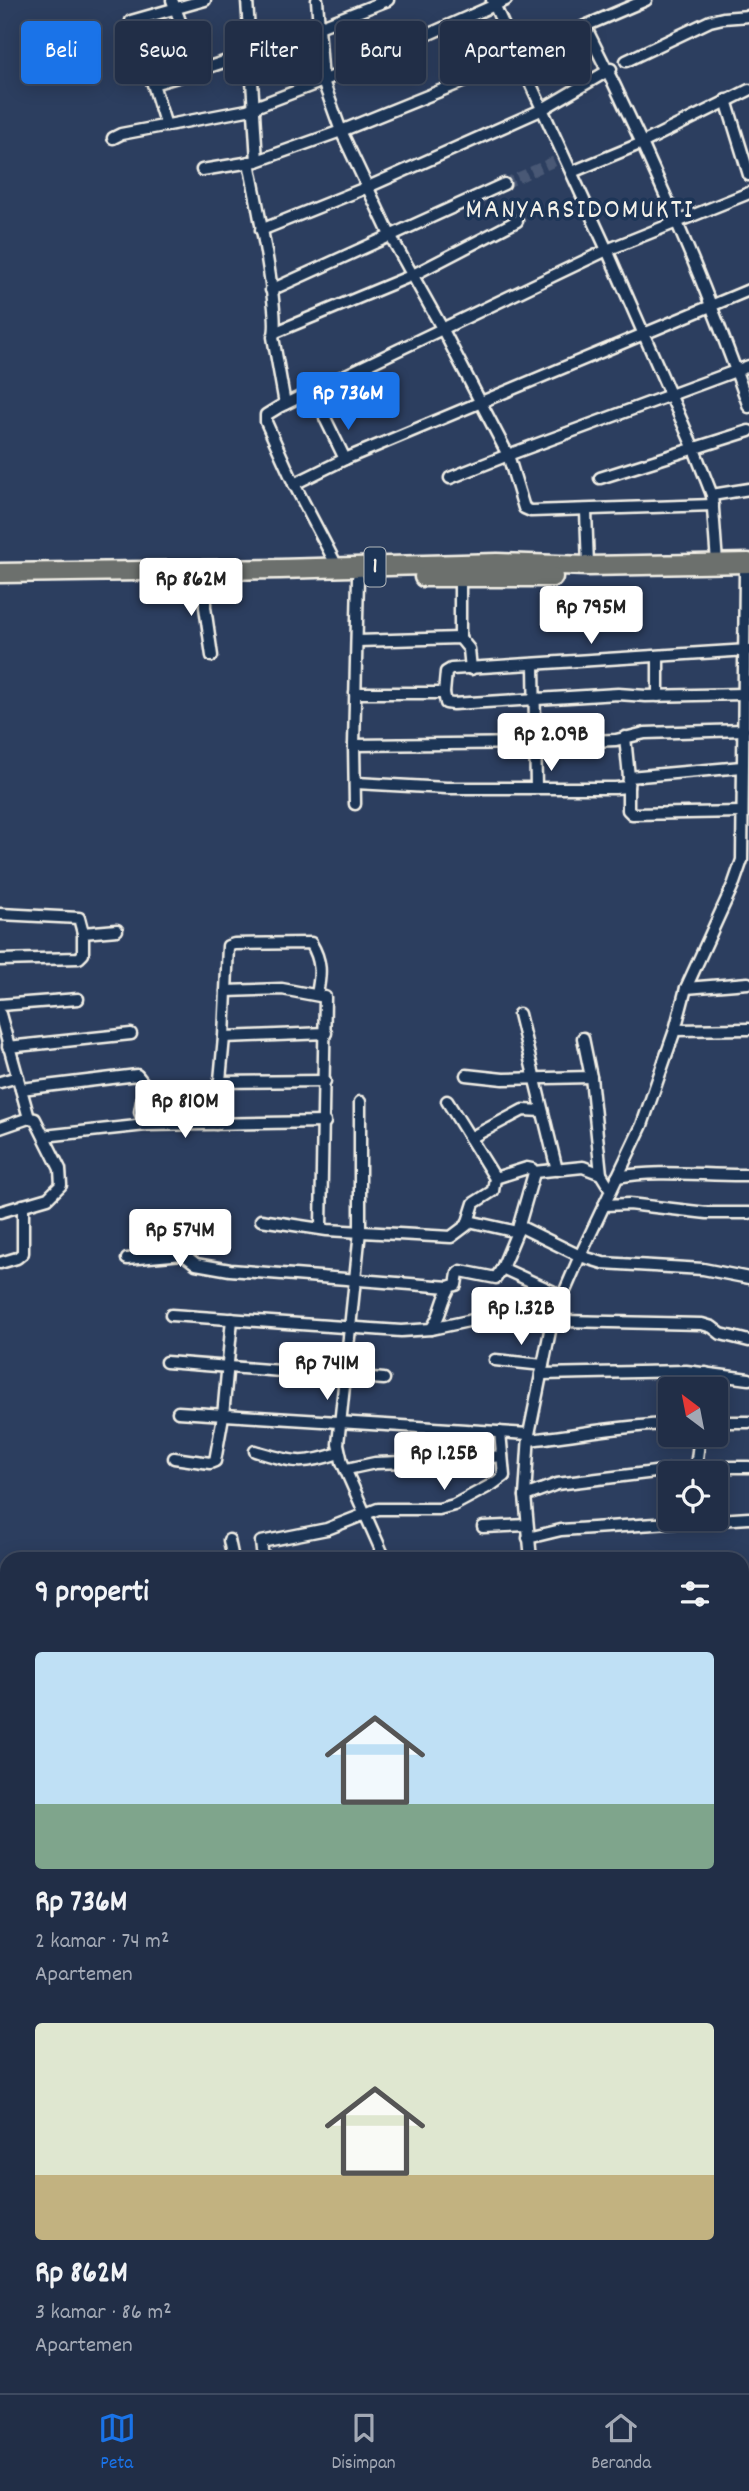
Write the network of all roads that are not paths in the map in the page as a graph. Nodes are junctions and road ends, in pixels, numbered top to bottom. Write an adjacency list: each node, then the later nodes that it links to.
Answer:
1 (205, 0): 8 (street)
2 (247, 0): 12 (street)
3 (317, 0): 13 (street)
4 (388, 0): 16 (street)
5 (506, 0): 7 (street)
6 (646, 0): 15 (street)
7 (493, 3): 14 (street); 21 (street)
8 (174, 4): 10 (street); 11 (street)
9 (749, 16): 18 (street)
10 (131, 21)
11 (181, 21)
12 (248, 21)
13 (318, 21)
14 (501, 21)
15 (590, 24)
16 (322, 26)
17 (590, 35): 20 (street)
18 (626, 61)
19 (322, 70): 21 (street)
20 (609, 70): 29 (street); 33 (street)
21 (323, 81): 28 (street); 31 (street)
22 (153, 84): 30 (street)
23 (252, 84): 28 (street)
24 (457, 84): 31 (street)
25 (530, 84): 29 (street)
26 (749, 90): 27 (street)
27 (726, 100): 33 (street); 34 (street)
28 (253, 107): 30 (street); 35 (street)
29 (541, 110): 37 (street); 40 (street)
30 (166, 126): 32 (street)
31 (341, 131): 35 (street); 40 (street)
32 (117, 136)
33 (642, 143): 37 (street); 43 (street)
34 (745, 147): 38 (street)
35 (253, 162): 36 (street); 44 (street)
36 (201, 170)
37 (572, 172): 46 (street)
38 (749, 175)
39 (504, 184): 45 (street)
40 (368, 187): 44 (street); 45 (street)
41 (749, 193): 43 (street)
42 (517, 221): 47 (street)
43 (676, 222): 46 (street); 50 (street)
44 (261, 230): 48 (street)
45 (390, 235): 47 (street); 48 (street)
46 (607, 250): 51 (street); 53 (street)
47 (413, 275): 51 (street); 52 (street)
48 (271, 289): 52 (street)
49 (749, 290): 50 (street)
50 (711, 306): 53 (street); 55 (street)
51 (442, 328): 57 (street); 58 (street)
52 (276, 332): 58 (street)
53 (643, 335): 56 (street); 57 (street)
54 (749, 366): 55 (street)
55 (736, 371): 56 (street); 59 (street)
56 (670, 396): 62 (street); 63 (street)
57 (482, 403): 63 (street); 64 (street)
58 (278, 407): 67 (street)
59 (749, 407)
60 (325, 418): 64 (street)
61 (749, 431): 62 (street)
62 (694, 449): 66 (street); 69 (street)
63 (508, 455): 65 (street); 70 (street)
64 (345, 459): 67 (street)
65 (450, 478)
66 (600, 478)
67 (300, 480): 73 (street)
68 (749, 489): 69 (street)
69 (712, 500): 70 (street); 71 (street)
70 (586, 511): 72 (street)
71 (716, 556): 72 (highway, 1); 74 (highway, 1)
72 (588, 559): 73 (highway, 1)
73 (338, 568): 76 (highway, 1)
74 (748, 569): 77 (highway, 1); 82 (street)
75 (0, 573): 76 (highway, 1)
76 (205, 574): 78 (highway, 1); 79 (highway, 1); 83 (street)
77 (460, 577): 78 (highway, 1); 80 (street)
78 (358, 579): 81 (street)
79 (0, 581)
80 (460, 638): 81 (street); 86 (street)
81 (357, 641): 88 (street)
82 (746, 651): 84 (street); 89 (street)
83 (212, 656)
84 (658, 657): 85 (street); 90 (street)
85 (534, 665): 86 (street); 91 (street)
86 (471, 669): 87 (street)
87 (444, 692): 88 (street); 91 (street)
88 (355, 693): 95 (street)
89 (744, 694): 90 (street); 92 (street)
90 (658, 696): 91 (street)
91 (534, 700): 94 (street)
92 (744, 730): 93 (street); 96 (street)
93 (625, 737): 94 (street); 97 (street)
94 (535, 743): 95 (street); 99 (street)
95 (354, 745): 98 (street)
96 (742, 767): 97 (street); 101 (street)
97 (628, 782): 99 (street); 101 (street)
98 (356, 783): 99 (street); 100 (street)
99 (536, 788)
100 (355, 804)
101 (742, 812): 102 (street)
102 (745, 861): 108 (street)
103 (0, 914): 105 (street)
104 (117, 930): 105 (street)
105 (83, 933): 106 (street)
106 (0, 960)
107 (748, 983): 108 (street)
108 (686, 988): 116 (street)
109 (226, 991): 110 (street); 110 (street); 120 (street)
110 (317, 994): 117 (street)
111 (78, 999): 112 (street)
112 (0, 1005)
113 (0, 1014): 118 (street)
114 (519, 1014): 126 (street)
115 (749, 1029): 116 (street)
116 (674, 1030): 145 (street)
117 (326, 1033): 120 (street); 127 (street)
118 (2, 1034): 122 (street)
119 (131, 1034): 122 (street)
120 (224, 1037): 129 (street)
121 (583, 1038): 125 (street)
122 (8, 1046): 124 (street)
123 (466, 1075): 126 (street)
124 (18, 1077): 128 (street); 130 (street)
125 (591, 1077): 126 (street); 143 (street)
126 (533, 1079): 133 (street)
127 (325, 1080): 129 (street); 135 (street)
128 (0, 1082)
129 (219, 1082): 136 (street)
130 (21, 1089): 134 (street); 137 (street)
131 (447, 1101): 140 (street)
132 (360, 1102): 156 (street)
133 (542, 1111): 140 (street); 141 (street)
134 (29, 1118): 138 (street); 139 (street)
135 (324, 1122): 136 (street); 154 (street)
136 (216, 1124): 137 (street)
137 (146, 1125): 139 (street)
138 (0, 1128)
139 (44, 1136): 148 (street)
140 (470, 1138): 146 (street)
141 (557, 1170): 142 (street); 143 (street)
142 (534, 1172): 146 (street); 155 (street)
143 (601, 1174): 147 (street)
144 (749, 1175): 145 (street)
145 (617, 1177): 147 (street)
146 (495, 1178): 153 (street)
147 (611, 1190): 149 (street)
148 (23, 1205): 150 (street); 159 (street)
149 (604, 1205): 151 (street); 157 (street)
150 (0, 1213)
151 (749, 1213)
152 (261, 1220): 154 (street)
153 (469, 1221): 155 (street); 156 (street)
154 (321, 1228): 156 (street)
155 (518, 1229): 157 (street); 160 (street)
156 (360, 1231): 162 (street)
157 (580, 1256): 161 (street); 164 (street)
158 (127, 1259): 162 (street)
159 (0, 1264)
160 (502, 1268): 163 (street); 164 (street)
161 (749, 1278)
162 (356, 1280): 163 (street); 167 (street)
163 (449, 1287): 169 (street)
164 (559, 1303): 168 (street)
165 (171, 1315): 166 (street)
166 (232, 1319): 167 (street); 173 (street)
167 (351, 1327): 169 (street); 176 (street)
168 (551, 1327): 169 (street); 170 (street); 174 (street)
169 (430, 1329)
170 (749, 1340)
171 (495, 1360): 174 (street)
172 (166, 1362): 173 (street)
173 (228, 1366): 176 (street); 181 (street)
174 (542, 1370): 175 (street); 187 (street)
175 (706, 1373): 177 (street); 179 (street)
176 (345, 1375): 178 (street); 184 (street)
177 (706, 1377)
178 (384, 1379)
179 (749, 1379)
180 (178, 1412): 181 (street)
181 (223, 1416): 184 (street); 191 (street)
182 (728, 1422): 183 (street)
183 (749, 1422)
184 (341, 1423): 186 (street); 189 (street)
185 (658, 1425): 187 (street)
186 (500, 1432): 187 (street); 190 (street)
187 (529, 1437): 196 (street)
188 (255, 1451): 189 (street)
189 (339, 1454): 194 (street)
190 (502, 1456): 194 (street); 197 (street)
191 (174, 1458)
192 (728, 1467): 193 (street)
193 (749, 1467)
194 (346, 1469): 197 (street)
195 (658, 1472): 196 (street)
196 (525, 1496): 199 (street)
197 (365, 1514): 204 (street); 205 (street)
198 (749, 1518): 201 (street)
199 (527, 1525): 200 (street); 201 (street)
200 (483, 1527)
201 (528, 1538): 206 (street)
202 (229, 1540): 203 (street)
203 (232, 1552)
204 (262, 1552)
205 (381, 1552)
206 (530, 1552)

